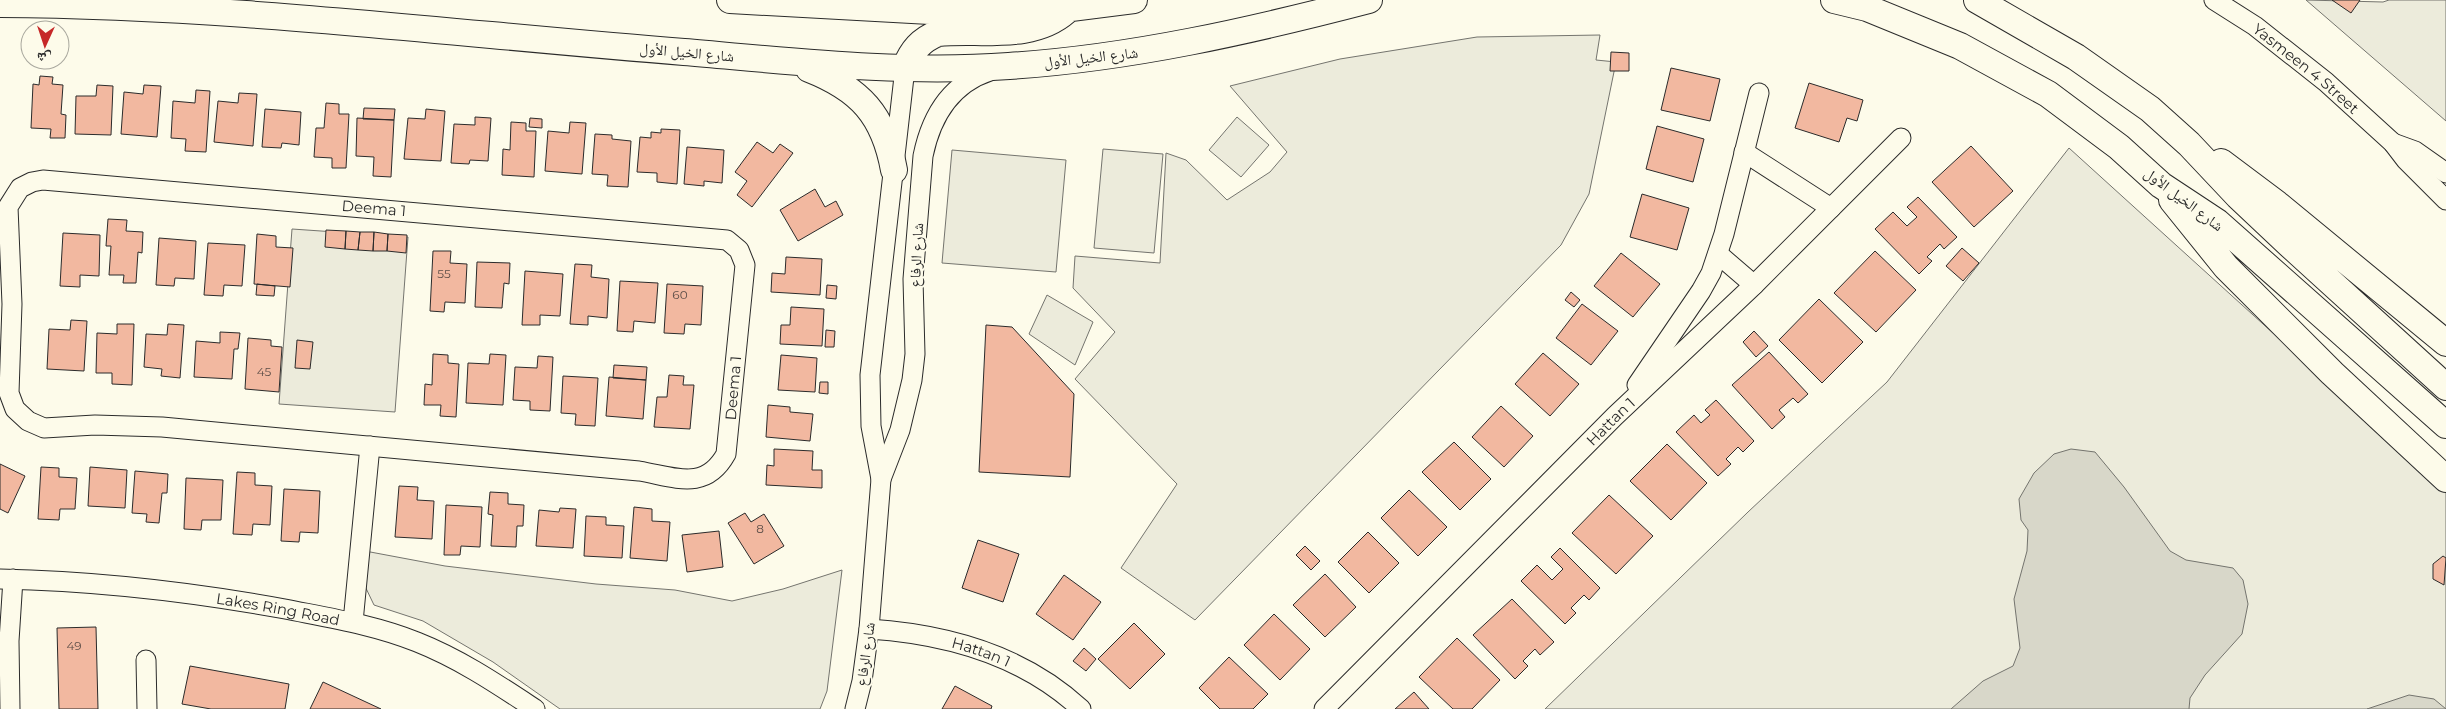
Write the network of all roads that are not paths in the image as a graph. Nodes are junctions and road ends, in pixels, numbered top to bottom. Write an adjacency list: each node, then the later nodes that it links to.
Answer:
1 (730, 0): 8 (main road)
2 (1134, 0): 8 (main road)
3 (1369, 0): 10 (main road, شارع الخيل الأول)
4 (1834, 0): 19 (main road, شارع الخيل الأول)
5 (1977, 0): 15 (main road)
6 (2214, 0): 14 (street, Yasmeen 4 Street)
7 (0, 4): 9 (main road, شارع الخيل الأول)
8 (1071, 8): 11 (main road)
9 (790, 60): 11 (main road, شارع الخيل الأول); 17 (main road)
10 (1006, 67): 11 (main road, شارع الخيل الأول); 30 (street, شارع الرفاع)
11 (905, 68): 17 (street, شارع الرفاع)
12 (1759, 93): 16 (street)
13 (1901, 138): 21 (street, Hattan 1)
14 (2393, 143): 18 (street); 20 (street)
15 (2189, 144): 24 (main road); 25 (main road)
16 (1744, 152): 21 (street); 22 (street)
17 (894, 170): 30 (street, شارع الرفاع)
18 (2446, 173)
19 (2161, 185): 27 (main road, شارع الخيل الأول); 29 (main road)
20 (2446, 200)
21 (1831, 208): 23 (street, Hattan 1)
22 (1718, 254): 23 (street); 26 (street)
23 (1754, 284): 26 (street, Hattan 1)
24 (2446, 343)
25 (2446, 387)
26 (1616, 416): 40 (street, Hattan 1)
27 (2446, 425)
28 (370, 446): 28 (street, Deema 1); 32 (street)
29 (2446, 479)
30 (881, 480): 33 (street, شارع الرفاع)
31 (7, 579): 32 (street, Lakes Ring Road); 35 (street)
32 (353, 622): 37 (street, Lakes Ring Road)
33 (869, 629): 38 (street, شارع الرفاع); 39 (street, Hattan 1)
34 (146, 660): 36 (street)
35 (10, 709)
36 (147, 709)
37 (535, 709)
38 (855, 709)
39 (1081, 709)
40 (1324, 709)

